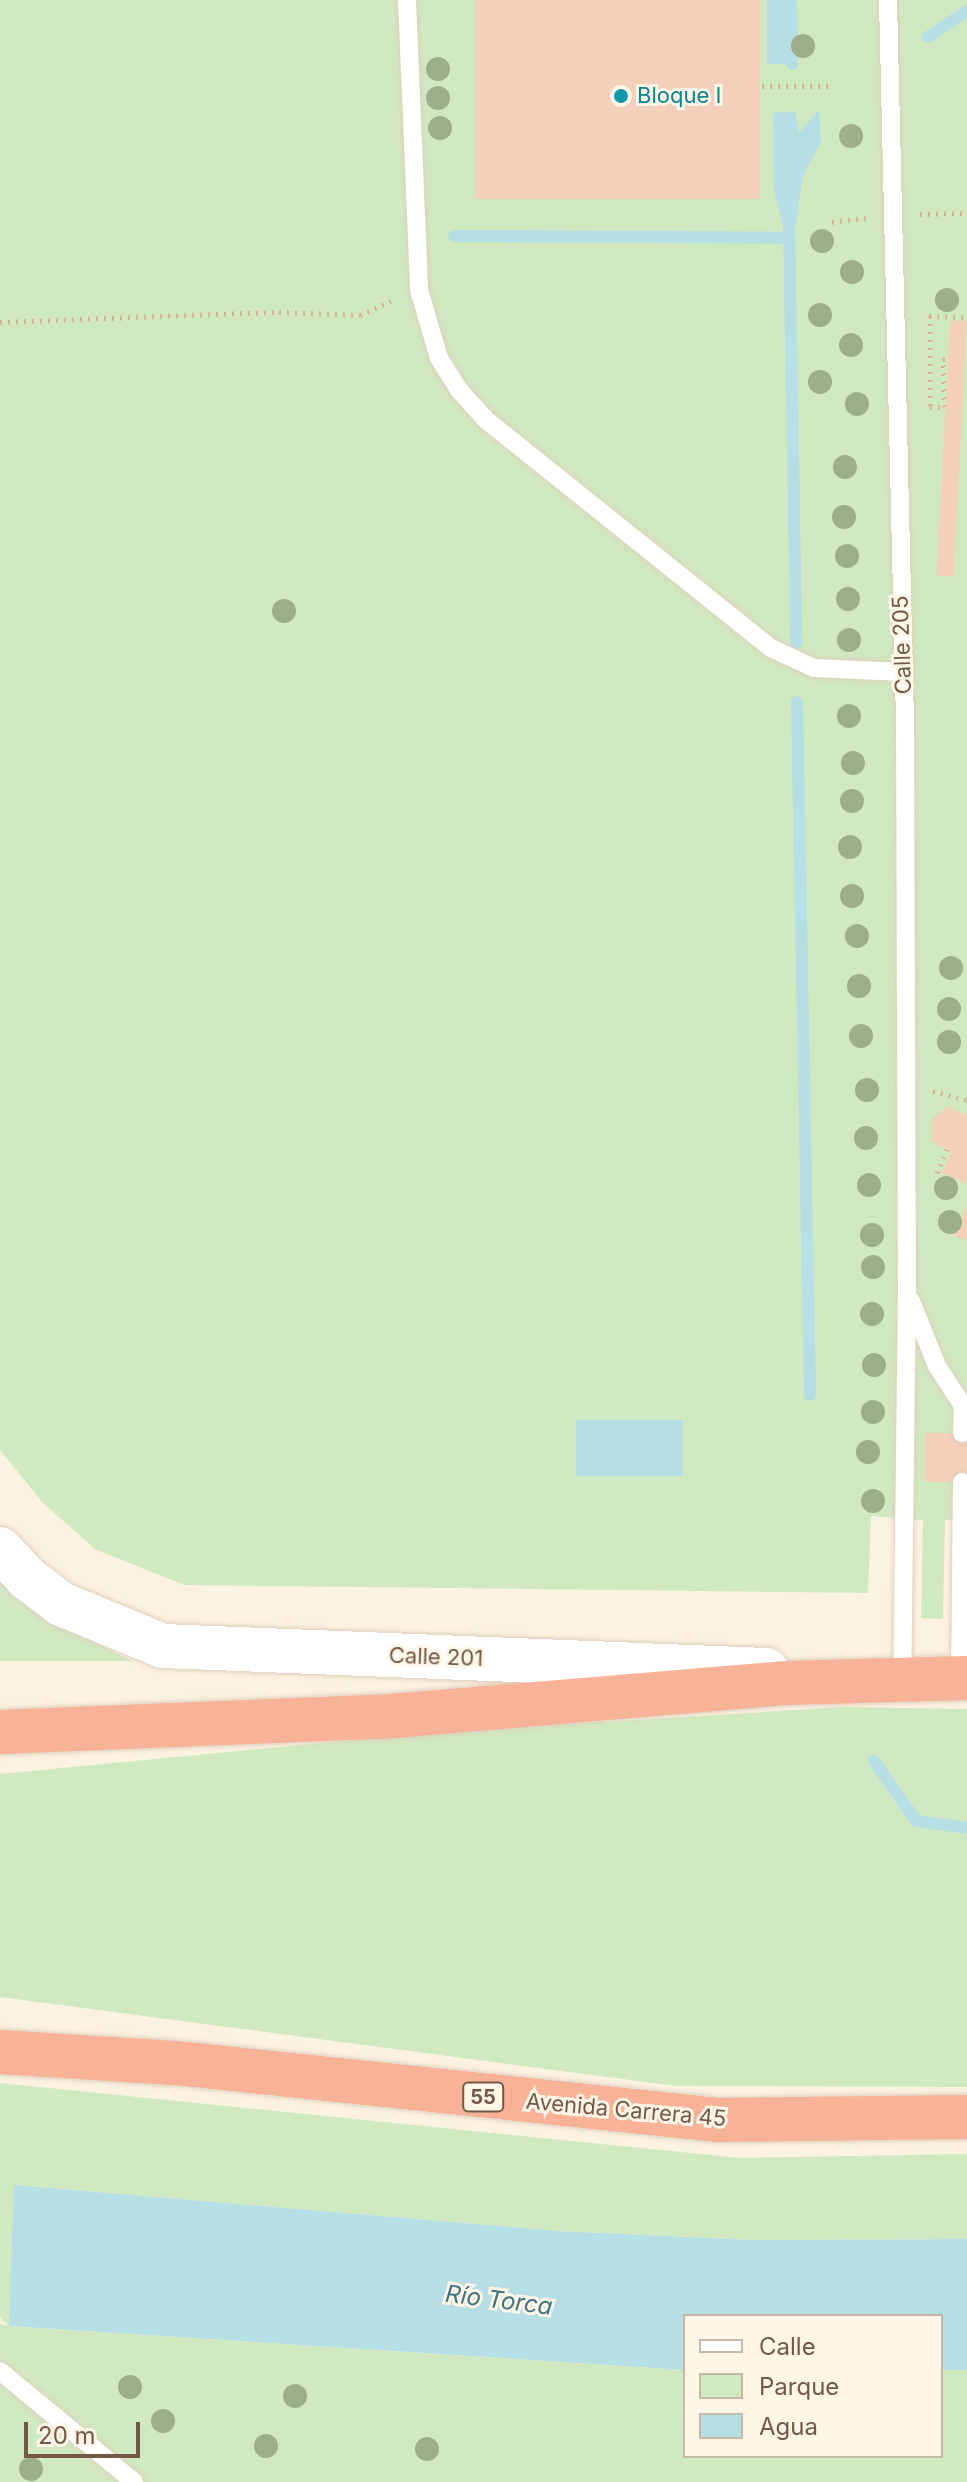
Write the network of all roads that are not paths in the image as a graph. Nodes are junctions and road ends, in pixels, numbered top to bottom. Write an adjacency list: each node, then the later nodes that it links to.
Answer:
1 (407, 0): 3 (lane)
2 (888, 0): 3 (lane, Calle 205)
3 (902, 672): 4 (lane, Calle 205)
4 (907, 1291): 5 (lane); 9 (lane, Calle 205)
5 (965, 1410): 6 (lane)
6 (962, 1433)
7 (962, 1482): 10 (lane)
8 (0, 1549): 9 (main road, Calle 201)
9 (902, 1675): 10 (highway); 11 (highway)
10 (964, 1678)
11 (0, 1732)
12 (0, 2052): 13 (highway, Avenida Carrera 45 / 55)
13 (967, 2117)
14 (0, 2371): 15 (lane)
15 (134, 2482)

